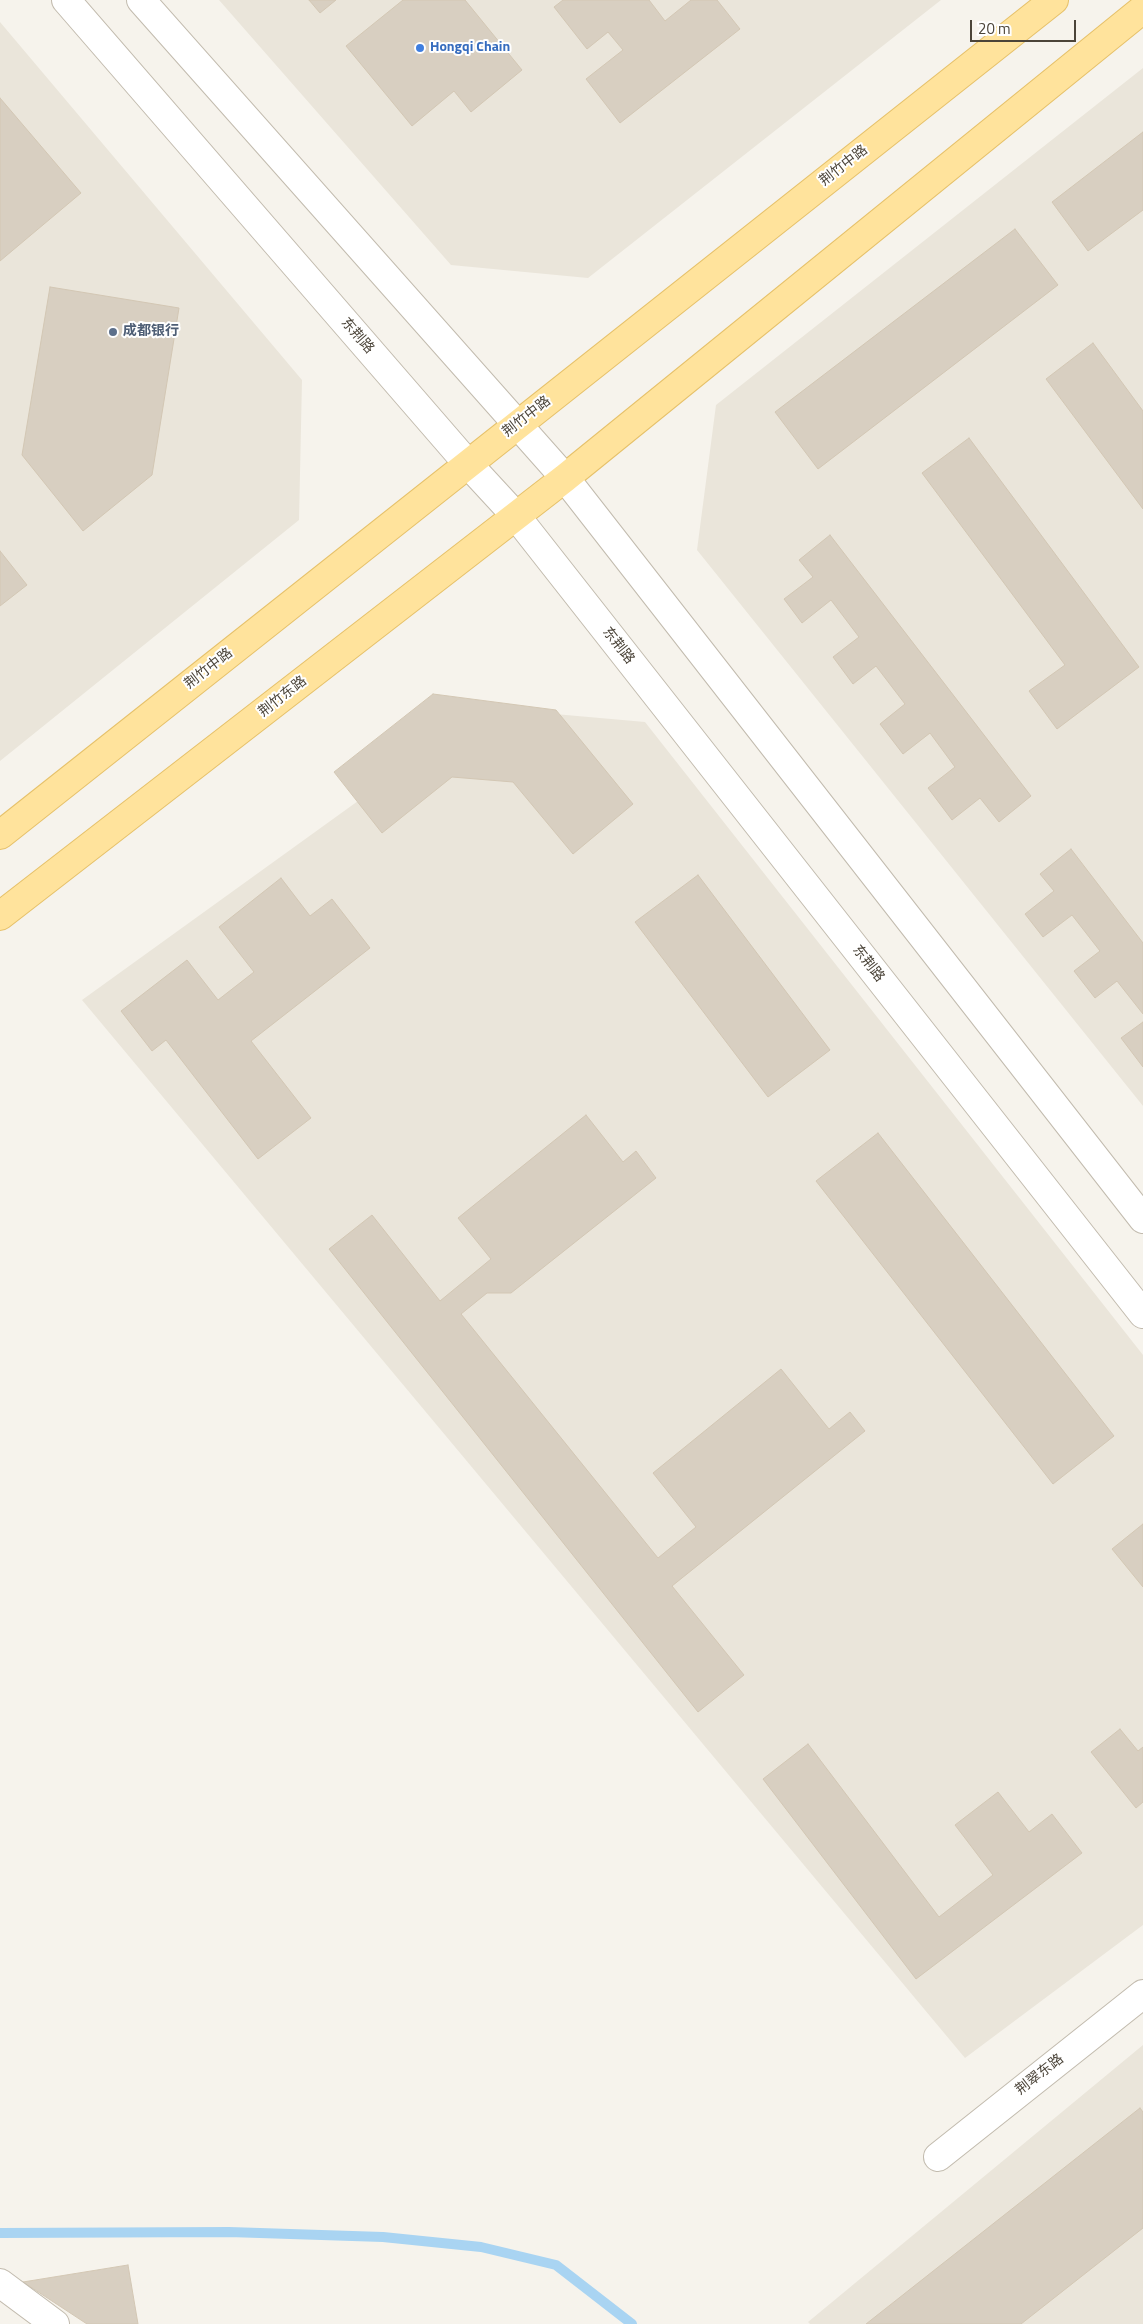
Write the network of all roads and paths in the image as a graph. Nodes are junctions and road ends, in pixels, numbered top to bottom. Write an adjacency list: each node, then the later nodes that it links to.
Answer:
1 (66, 0): 6 (street, 东荆路)
2 (141, 0): 5 (street)
3 (1054, 0): 5 (main road, 荆竹中路)
4 (1143, 9): 7 (main road)
5 (518, 424): 6 (main road, 荆竹中路); 7 (street)
6 (468, 464): 8 (street, 东荆路); 9 (main road, 荆竹中路)
7 (565, 478): 8 (main road, 荆竹东路); 11 (street)
8 (516, 516): 10 (main road, 荆竹东路); 12 (street, 东荆路)
9 (0, 835)
10 (0, 916)
11 (1143, 1219)
12 (1143, 1314)
13 (1143, 1994): 14 (street, 荆翠东路)
14 (938, 2157)
15 (0, 2283): 16 (street)
16 (55, 2324)

